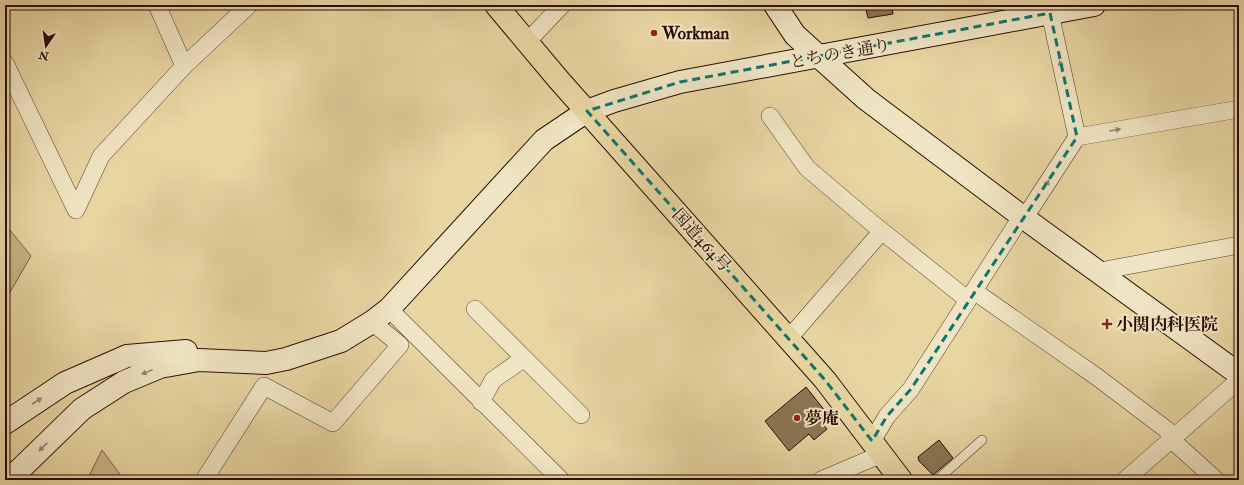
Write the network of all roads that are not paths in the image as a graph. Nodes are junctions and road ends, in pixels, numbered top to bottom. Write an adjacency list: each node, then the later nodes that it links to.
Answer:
1 (157, 5): 11 (street)
2 (249, 5): 11 (street)
3 (496, 5): 8 (highway, 国道464号)
4 (562, 5): 8 (street)
5 (775, 5): 9 (street)
6 (1094, 5): 7 (street, とちのき通り)
7 (1049, 9): 9 (street, とちのき通り); 15 (street, one-way to 7)
8 (527, 42): 13 (highway, 国道464号)
9 (819, 57): 13 (street, とちのき通り); 16 (street)
10 (5, 63): 11 (street)
11 (184, 66)
12 (1239, 109): 15 (street, one-way to 12)
13 (587, 111): 22 (street, とちのき通り); 23 (highway, 国道464号)
14 (770, 116): 17 (street)
15 (1077, 137): 16 (street, one-way to 15)
16 (1024, 218): 19 (street); 20 (street)
17 (882, 231): 20 (street); 23 (street)
18 (1239, 245): 19 (street)
19 (1100, 271): 26 (street)
20 (971, 295): 32 (street); 33 (street)
21 (475, 309): 25 (street)
22 (381, 316): 24 (street, とちのき通り); 28 (street); 35 (street)
23 (789, 338): 33 (highway, 国道464号)
24 (309, 352): 30 (street, one-way to 24); 34 (street, one-way to 34)
25 (523, 359): 28 (street); 29 (street)
26 (1239, 374)
27 (1239, 380): 32 (street)
28 (482, 402): 36 (street)
29 (581, 415)
30 (5, 423)
31 (982, 440): 39 (lane)
32 (1172, 440): 40 (street); 41 (street)
33 (877, 448): 37 (street); 38 (highway, 国道464号)
34 (9, 480)
35 (204, 480)
36 (561, 480)
37 (821, 480)
38 (901, 480)
39 (936, 480)
40 (1125, 480)
41 (1216, 480)

